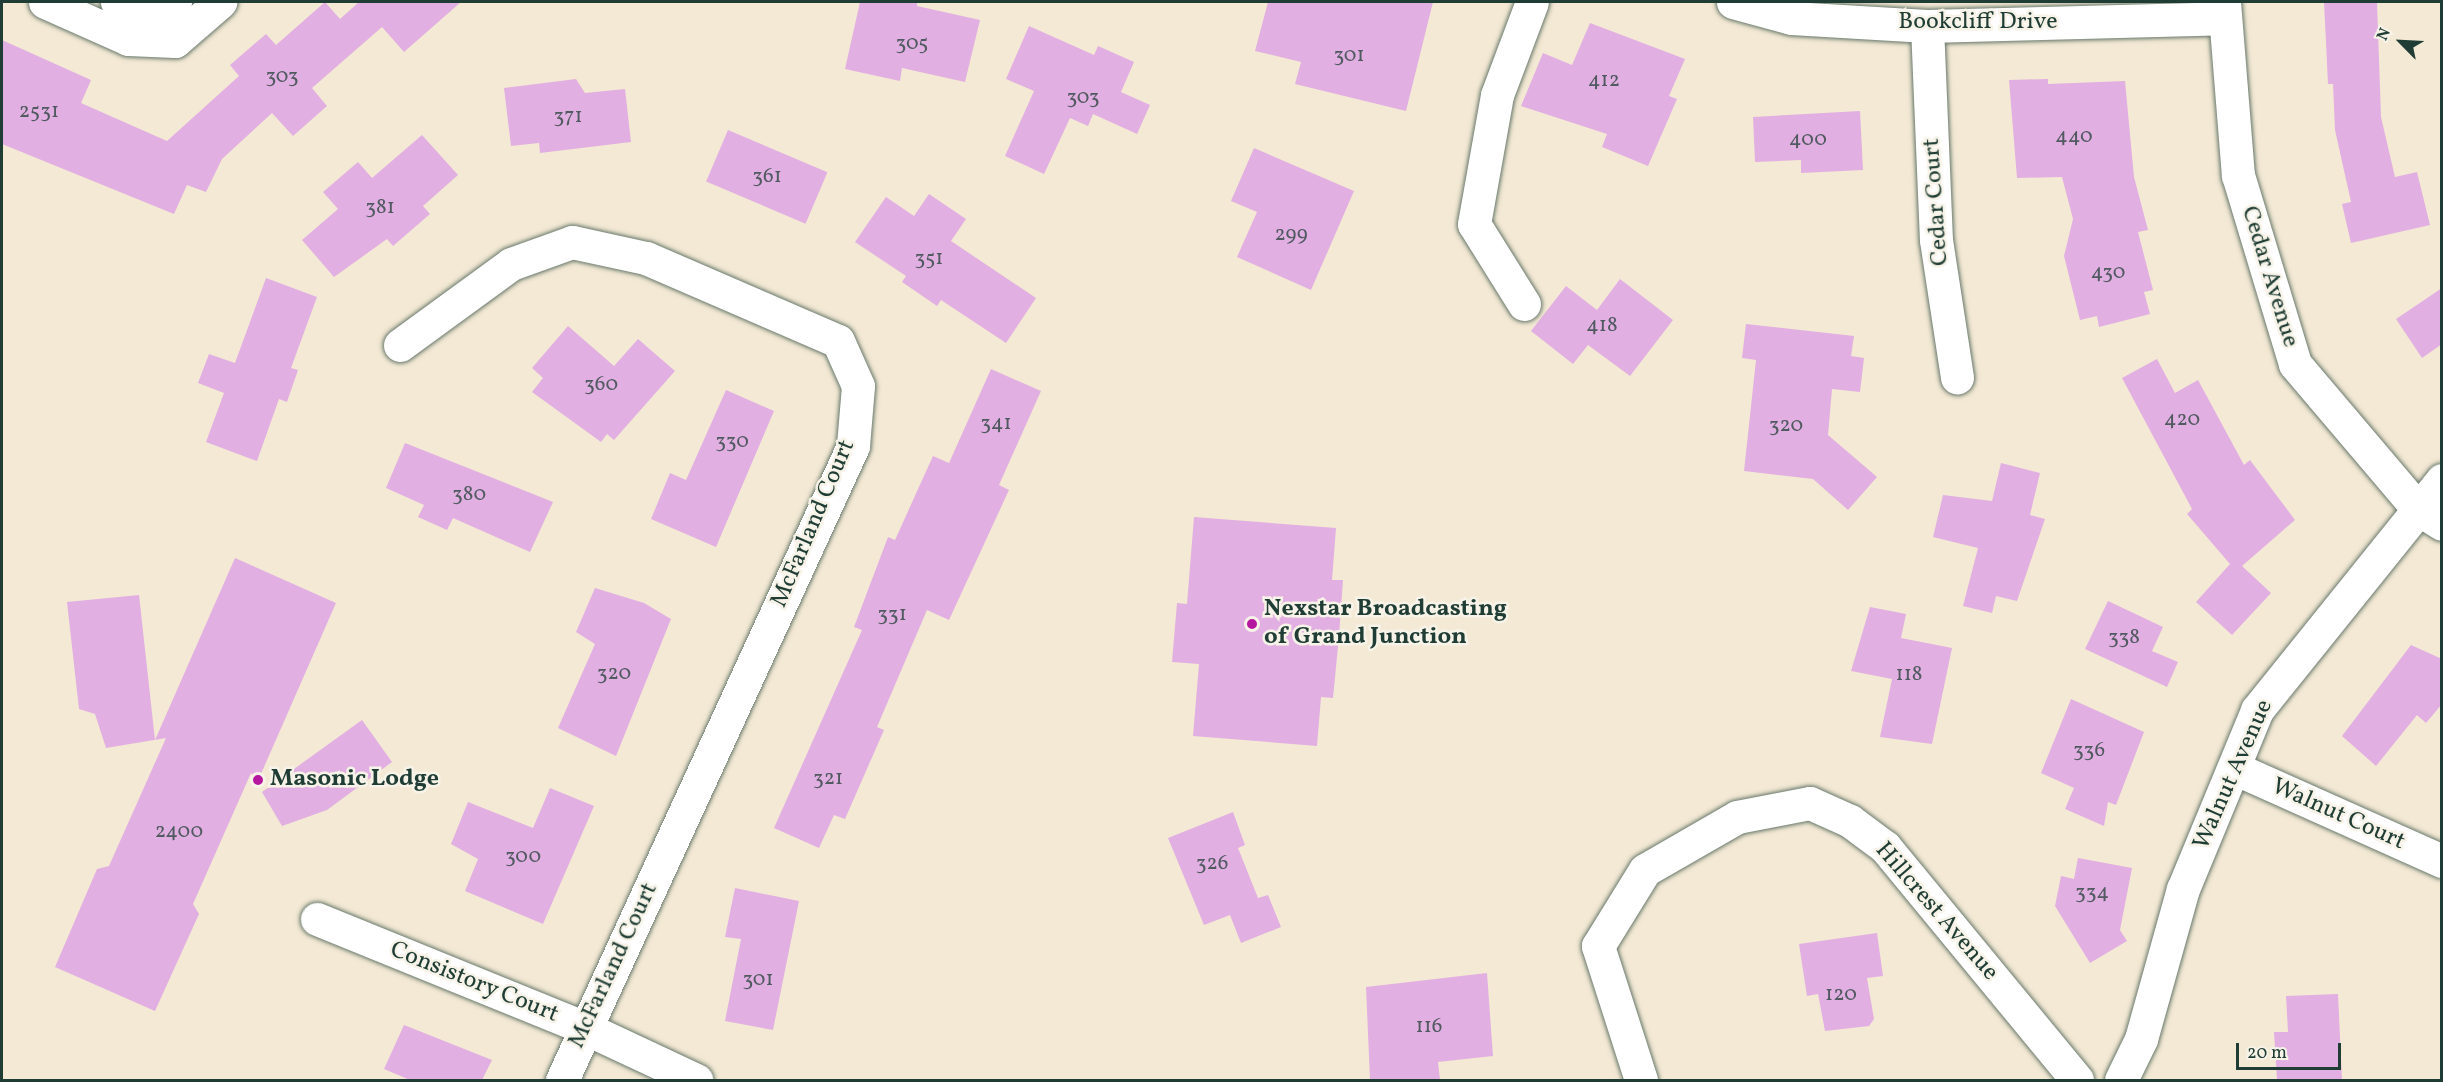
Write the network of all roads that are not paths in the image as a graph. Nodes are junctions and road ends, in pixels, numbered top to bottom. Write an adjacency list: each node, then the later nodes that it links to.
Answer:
1 (45, 2): 4 (street)
2 (117, 2): 3 (street)
3 (176, 2)
4 (220, 2)
5 (1532, 2): 9 (street)
6 (1733, 2): 8 (street, Bookcliff Drive)
7 (2224, 10): 8 (street, Bookcliff Drive); 13 (street, Cedar Avenue)
8 (1927, 26): 11 (street, Cedar Court)
9 (1524, 304)
10 (400, 345): 17 (street, McFarland Court)
11 (1957, 377)
12 (2442, 480): 13 (street, Walnut Avenue)
13 (2430, 517): 14 (street, Walnut Avenue)
14 (2234, 768): 15 (street, Walnut Court); 22 (street, Walnut Avenue)
15 (2442, 861)
16 (316, 919): 17 (street, Consistory Court)
17 (585, 1028): 18 (street, McFarland Court); 19 (street, Consistory Court)
18 (562, 1080)
19 (696, 1080)
20 (1641, 1080): 21 (street, Hillcrest Avenue)
21 (2077, 1080)
22 (2121, 1080)

